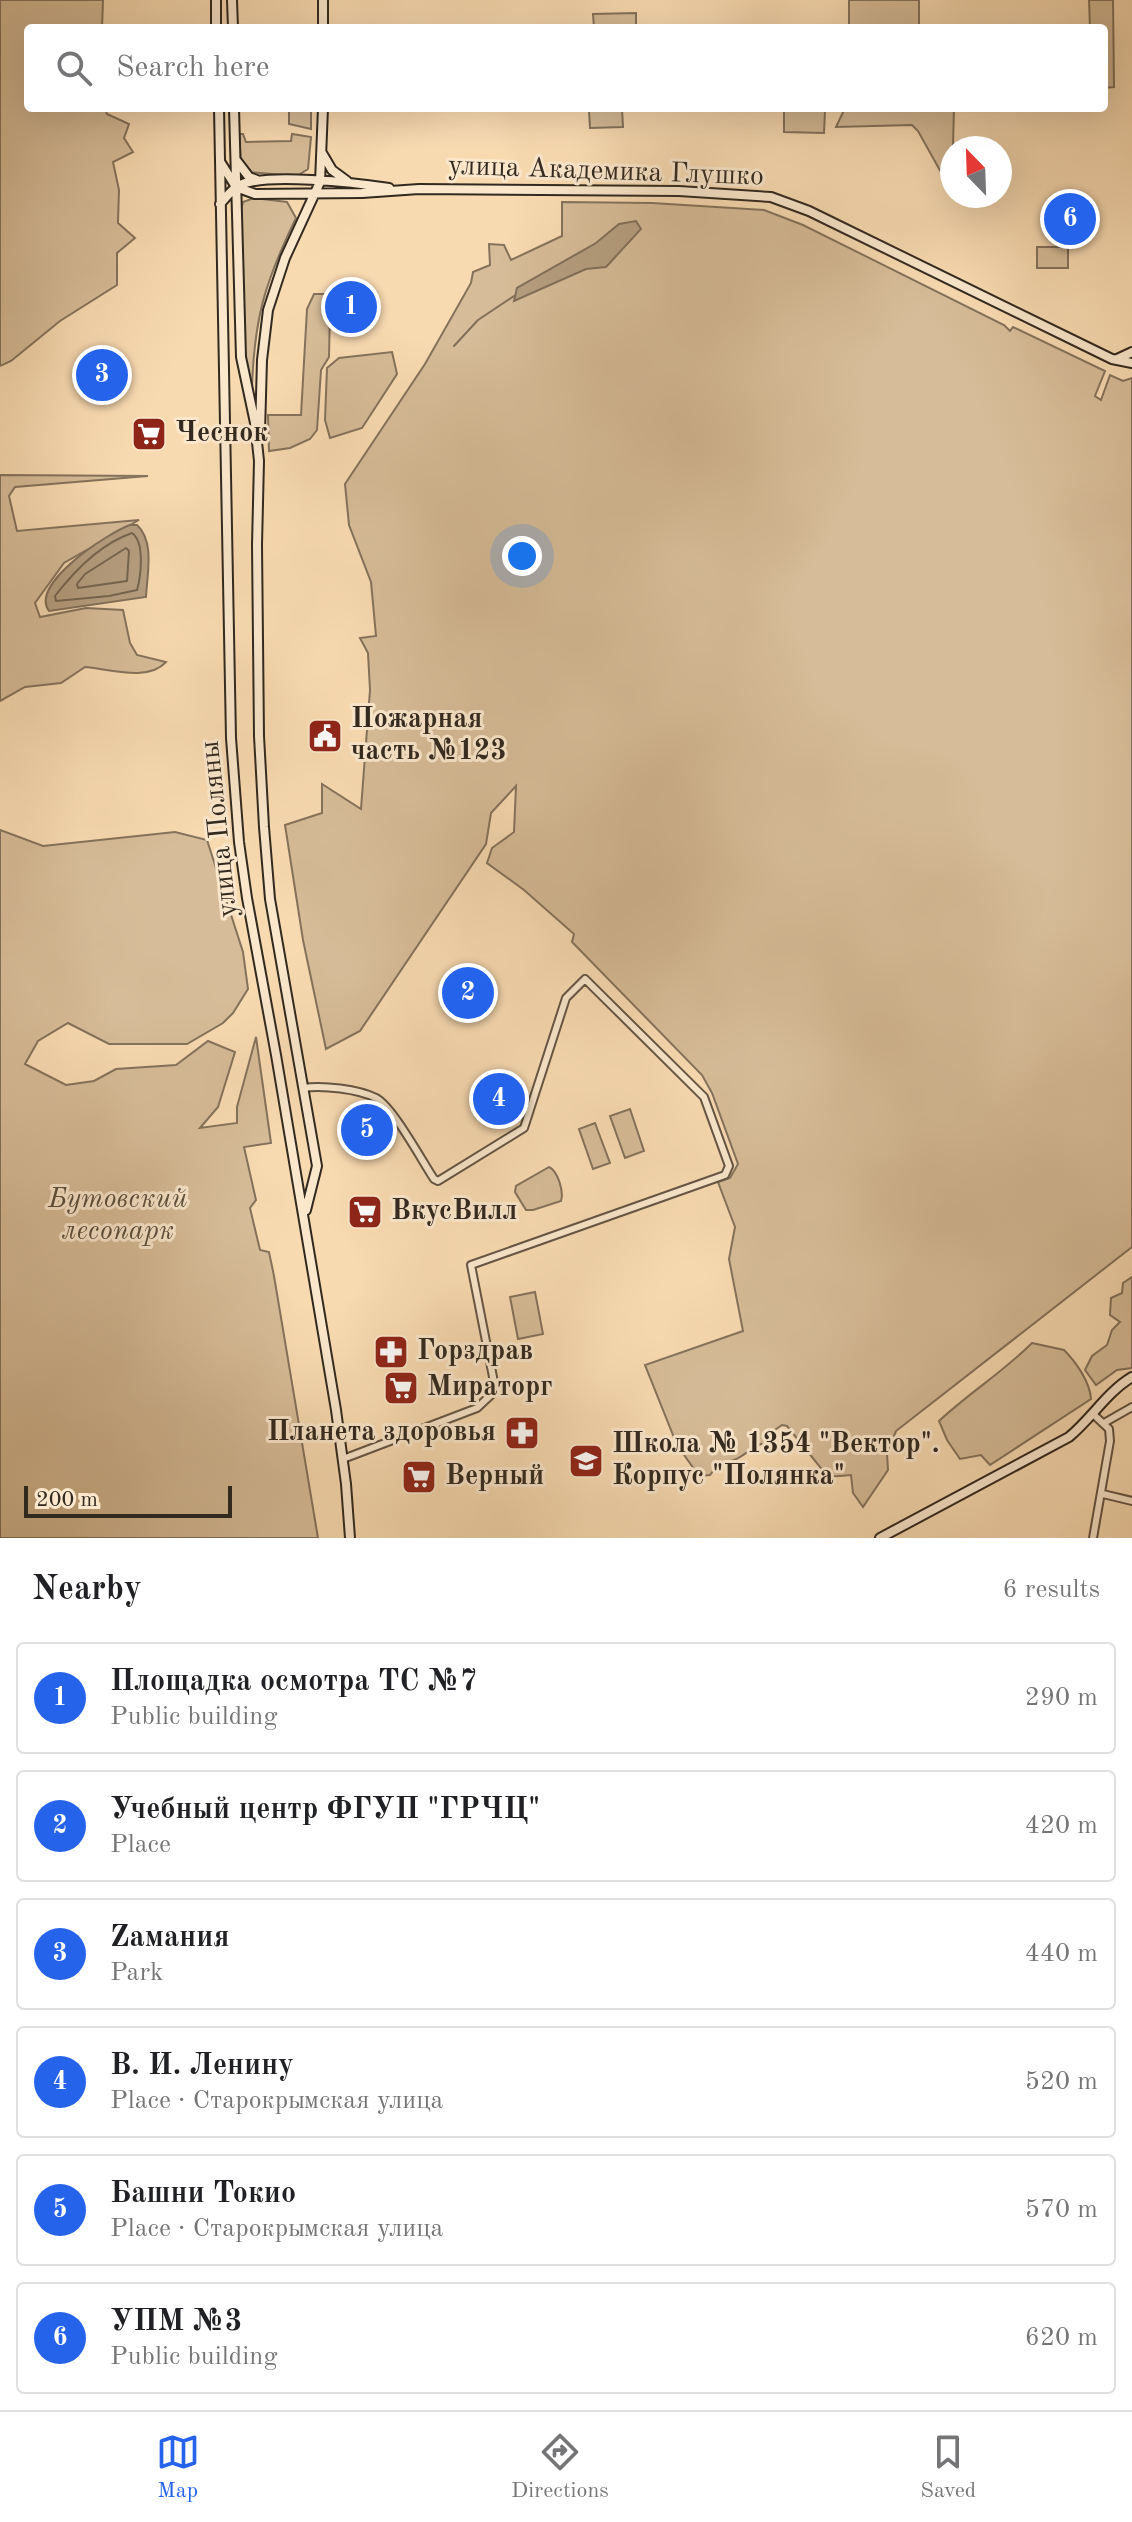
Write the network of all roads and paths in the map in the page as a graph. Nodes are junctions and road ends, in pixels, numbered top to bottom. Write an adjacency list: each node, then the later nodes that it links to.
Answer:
1 (216, 0): 4 (main road)
2 (232, 0): 5 (main road)
3 (323, 0): 6 (main road)
4 (216, 24)
5 (233, 24)
6 (323, 24)
7 (219, 112): 11 (main road, улица Поляны)
8 (234, 112): 12 (main road, улица Поляны)
9 (323, 112): 10 (main road)
10 (321, 153): 14 (main road); 15 (main road); 16 (main road)
11 (220, 159): 17 (main road); 21 (main road, улица Поляны)
12 (235, 159): 13 (main road); 17 (main road, улица Поляны)
13 (258, 180): 14 (main road); 17 (main road)
14 (299, 181): 15 (main road); 20 (main road)
15 (320, 182): 16 (main road); 20 (main road)
16 (349, 183): 18 (main road)
17 (236, 187): 19 (main road, улица Академика Глушко); 21 (main road); 22 (main road, улица Поляны)
18 (401, 190): 20 (main road, улица Академика Глушко); 24 (main road, улица Академика Глушко)
19 (255, 194): 20 (main road, улица Академика Глушко); 22 (main road)
20 (314, 195): 26 (main road)
21 (220, 204): 28 (main road, улица Поляны)
22 (236, 208): 26 (main road, улица Поляны)
23 (1132, 352): 24 (main road)
24 (1112, 359): 25 (main road, улица Академика Глушко)
25 (1132, 363)
26 (259, 461): 27 (main road, улица Поляны)
27 (303, 1088): 28 (main road, улица Поляны); 33 (street)
28 (305, 1215): 33 (main road, улица Поляны)
29 (1132, 1377): 31 (main road)
30 (1132, 1407): 32 (street)
31 (1093, 1414): 32 (street); 37 (main road)
32 (1104, 1423): 34 (street)
33 (343, 1459): 36 (main road, улица Поляны)
34 (1103, 1494): 35 (street); 38 (street)
35 (1132, 1501)
36 (350, 1538)
37 (880, 1538)
38 (1093, 1538)

